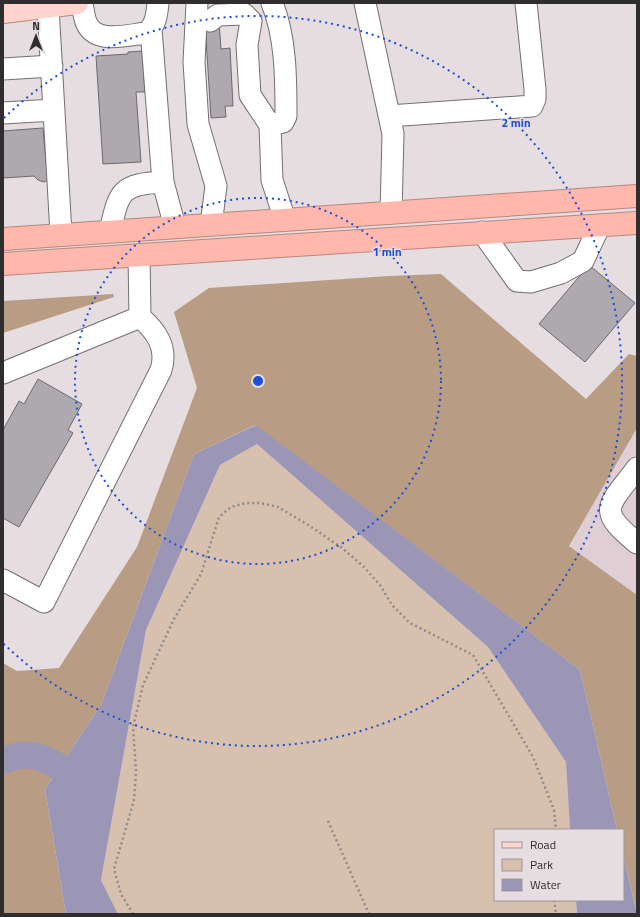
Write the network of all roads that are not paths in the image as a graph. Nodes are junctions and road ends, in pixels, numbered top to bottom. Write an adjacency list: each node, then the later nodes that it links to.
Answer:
1 (77, 3): 8 (main road)
2 (82, 3): 11 (lane)
3 (158, 3): 11 (lane)
4 (197, 3): 10 (lane)
5 (272, 3): 17 (lane)
6 (365, 3): 16 (lane)
7 (526, 3): 16 (lane)
8 (48, 7): 9 (main road); 12 (lane)
9 (3, 12)
10 (204, 27): 17 (lane); 23 (lane)
11 (151, 29): 18 (lane)
12 (52, 66): 13 (lane); 14 (lane)
13 (3, 69)
14 (54, 110): 15 (lane); 28 (lane)
15 (3, 113)
16 (389, 116): 20 (lane)
17 (270, 125): 21 (lane)
18 (163, 182): 25 (lane); 26 (lane)
19 (637, 196): 20 (highway)
20 (391, 213): 21 (highway)
21 (285, 220): 23 (highway)
22 (637, 223): 24 (highway)
23 (210, 225): 25 (highway)
24 (600, 225): 27 (highway); 27 (lane)
25 (175, 227): 26 (highway)
26 (110, 231): 28 (highway)
27 (482, 232): 30 (highway)
28 (61, 234): 29 (highway)
29 (3, 239)
30 (139, 255): 31 (highway); 32 (lane)
31 (3, 264)
32 (140, 317): 33 (lane); 36 (lane)
33 (3, 373)
34 (637, 468): 35 (lane)
35 (637, 543)
36 (3, 580)

